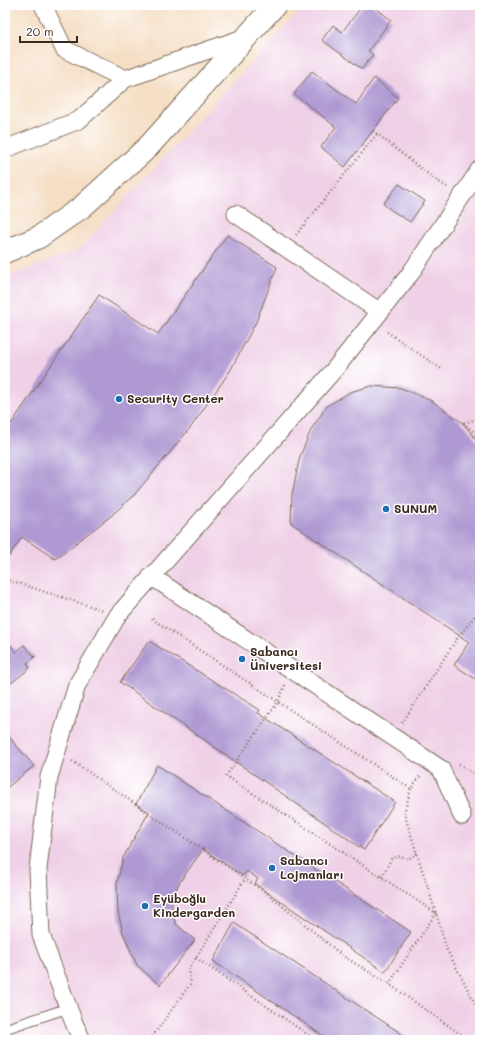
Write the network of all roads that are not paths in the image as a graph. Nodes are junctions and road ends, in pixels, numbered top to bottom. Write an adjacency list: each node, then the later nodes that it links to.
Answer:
1 (43, 5): 4 (street)
2 (275, 5): 3 (street)
3 (247, 37): 4 (street); 8 (street)
4 (125, 79): 5 (street)
5 (5, 149)
6 (480, 169): 9 (street)
7 (236, 214): 9 (street)
8 (5, 252)
9 (376, 316): 10 (street)
10 (151, 576): 11 (street); 12 (street)
11 (462, 816)
12 (68, 1008): 13 (lane); 14 (street)
13 (5, 1029)
14 (82, 1040)

